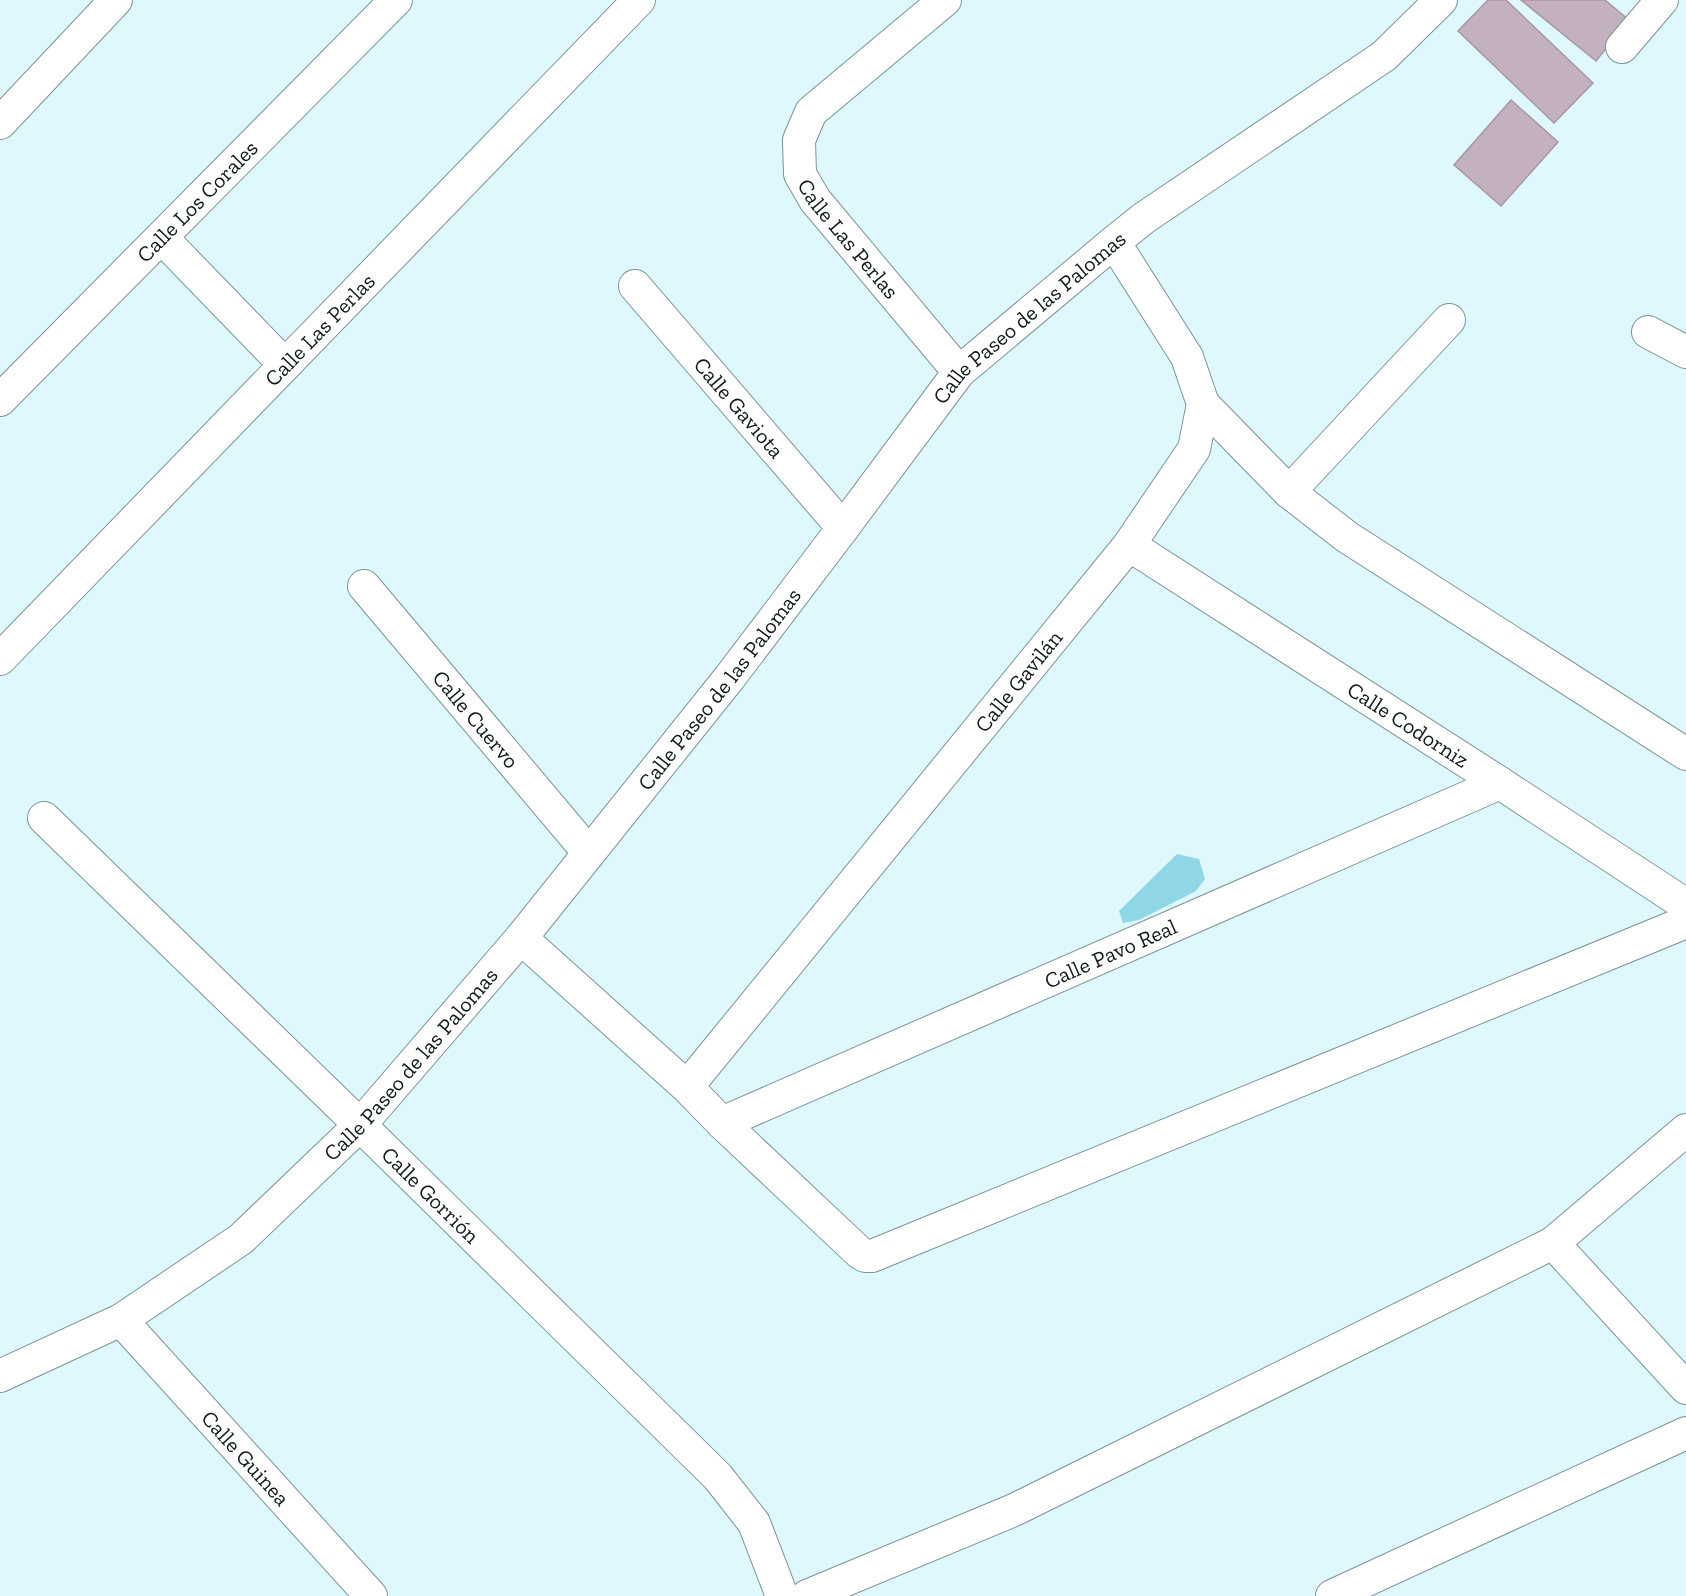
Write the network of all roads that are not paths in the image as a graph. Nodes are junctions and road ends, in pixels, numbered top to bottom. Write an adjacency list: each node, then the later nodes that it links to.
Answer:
1 (116, 0): 8 (street)
2 (396, 0): 9 (street, Calle Los Corales)
3 (639, 0): 15 (street, Calle Las Perlas)
4 (945, 0): 16 (street, Calle Las Perlas)
5 (1441, 0): 10 (street, Calle Paseo de las Palomas)
6 (1662, 0): 7 (street)
7 (1622, 47)
8 (0, 123)
9 (162, 238): 15 (street); 17 (street, Calle Los Corales)
10 (1114, 242): 16 (street, Calle Paseo de las Palomas); 18 (street)
11 (635, 286): 20 (street, Calle Gaviota)
12 (1449, 320): 19 (street)
13 (1648, 332): 14 (street)
14 (1686, 352)
15 (285, 365): 23 (street, Calle Las Perlas)
16 (959, 372): 20 (street, Calle Paseo de las Palomas)
17 (0, 400)
18 (1203, 404): 19 (street); 21 (street, Calle Gavilán)
19 (1289, 492): 24 (street)
20 (843, 528): 27 (street, Calle Paseo de las Palomas)
21 (1129, 544): 25 (street, Calle Codorniz); 31 (street, Calle Gavilán)
22 (364, 586): 27 (street, Calle Cuervo)
23 (0, 659)
24 (1686, 754)
25 (1500, 783): 28 (street, Calle Codorniz); 32 (street, Calle Pavo Real)
26 (44, 818): 33 (street, Calle Gorrión)
27 (589, 854): 30 (street, Calle Paseo de las Palomas)
28 (1686, 906)
29 (1686, 922): 32 (street)
30 (521, 938): 31 (street); 33 (street, Calle Paseo de las Palomas)
31 (687, 1087): 32 (street)
32 (722, 1123)
33 (360, 1125): 36 (street, Calle Paseo de las Palomas); 41 (street, Calle Gorrión)
34 (1686, 1130): 35 (street)
35 (1553, 1243): 38 (street); 42 (street)
36 (121, 1320): 37 (street, Calle Paseo de las Palomas); 40 (street, Calle Guinea)
37 (0, 1376)
38 (1686, 1388)
39 (1686, 1433): 43 (street)
40 (371, 1596)
41 (782, 1596)
42 (807, 1596)
43 (1332, 1596)

